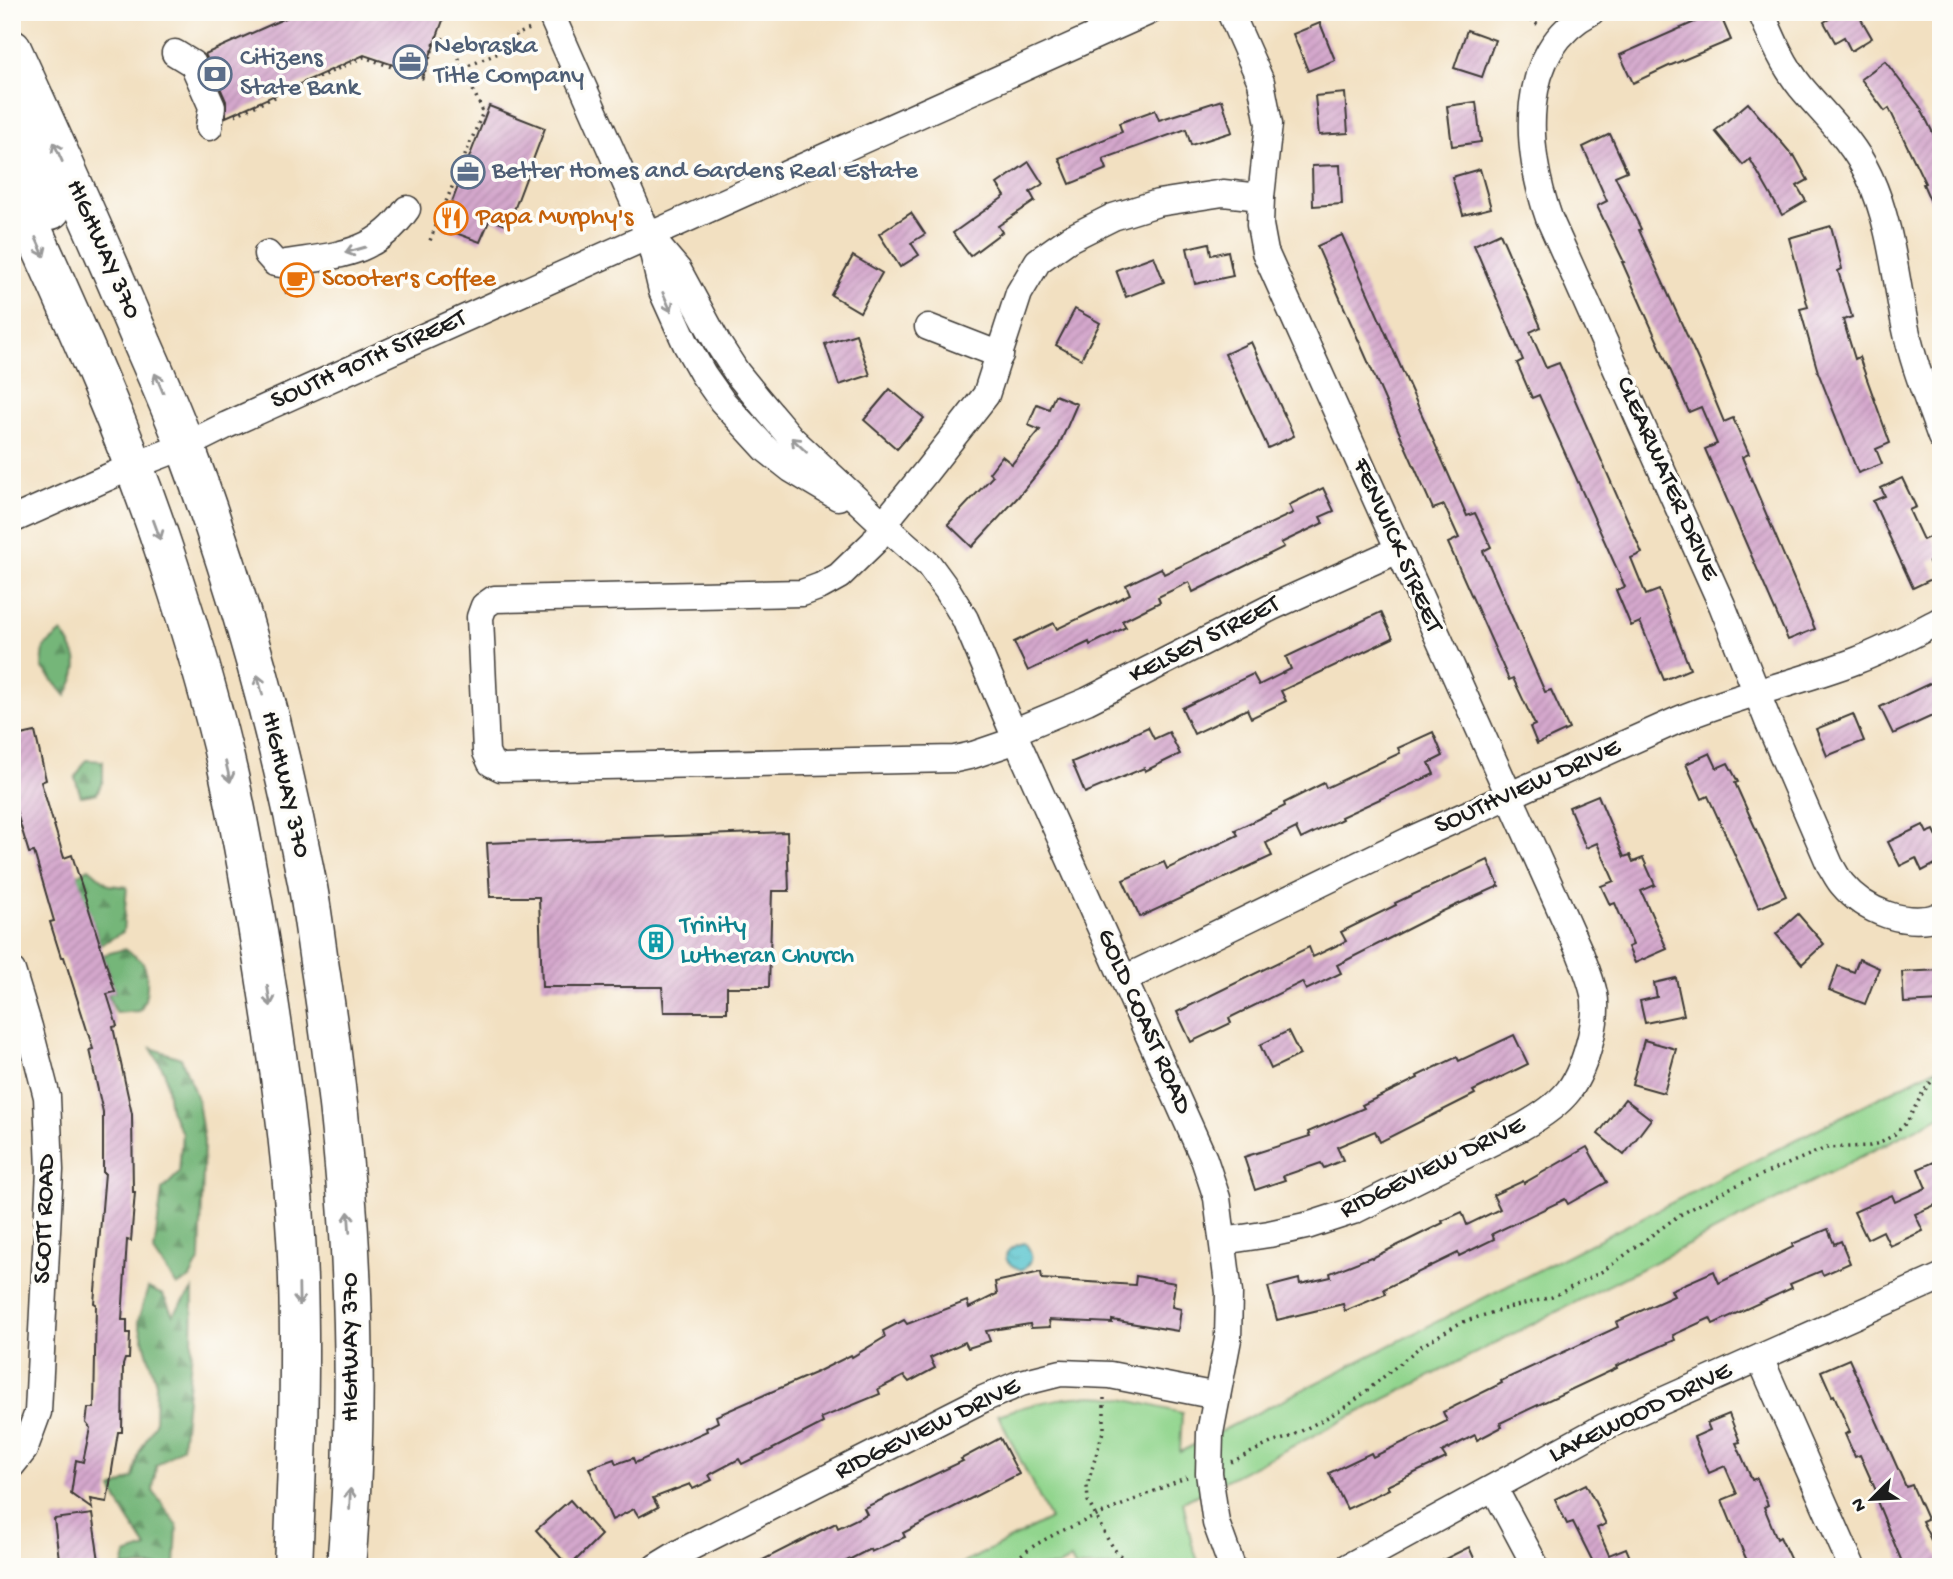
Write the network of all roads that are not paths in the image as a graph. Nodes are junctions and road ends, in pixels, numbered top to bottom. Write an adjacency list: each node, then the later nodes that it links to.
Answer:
1 (1148, 12): 13 (street, SOUTH 90TH STREET)
2 (1230, 12): 11 (street, FENWICK STREET)
3 (1591, 12): 24 (street, CLEARWATER DRIVE)
4 (1761, 12): 17 (street)
5 (541, 20): 13 (street, GOLD COAST ROAD)
6 (12, 49): 18 (highway, HIGHWAY 370, one-way to 6)
7 (175, 53): 8 (street)
8 (209, 127)
9 (12, 130): 18 (highway)
10 (12, 184): 19 (highway, HIGHWAY 370, one-way to 19)
11 (1261, 197): 16 (street); 22 (street, FENWICK STREET)
12 (407, 209): 14 (street, one-way to 14)
13 (649, 236): 18 (street, SOUTH 90TH STREET); 21 (street, GOLD COAST ROAD)
14 (267, 254)
15 (928, 327): 16 (street)
16 (1000, 355): 21 (street)
17 (1941, 437)
18 (177, 449): 19 (street, SOUTH 90TH STREET); 30 (highway, HIGHWAY 370, one-way to 18)
19 (133, 466): 20 (street, SOUTH 90TH STREET); 30 (highway); 38 (highway, HIGHWAY 370, one-way to 38)
20 (12, 520)
21 (884, 525): 25 (street, GOLD COAST ROAD); 25 (street, KELSEY STREET)
22 (1398, 550): 25 (street, KELSEY STREET); 26 (street, FENWICK STREET)
23 (1941, 620): 24 (street, SOUTHVIEW DRIVE)
24 (1757, 692): 26 (street, SOUTHVIEW DRIVE); 27 (street, CLEARWATER DRIVE)
25 (1015, 736): 29 (street, GOLD COAST ROAD)
26 (1509, 796): 29 (street, SOUTHVIEW DRIVE); 31 (street, FENWICK STREET)
27 (1941, 916)
28 (12, 971): 36 (street, SCOTT ROAD)
29 (1124, 979): 32 (street, GOLD COAST ROAD)
30 (328, 1017): 39 (highway, HIGHWAY 370, one-way to 30)
31 (1580, 1072): 32 (street, RIDGEVIEW DRIVE)
32 (1223, 1241): 35 (street, GOLD COAST ROAD)
33 (1941, 1277): 34 (street, LAKEWOOD DRIVE)
34 (1760, 1358): 37 (street, LAKEWOOD DRIVE); 44 (street)
35 (1217, 1396): 40 (street, RIDGEVIEW DRIVE); 41 (street, GOLD COAST ROAD)
36 (12, 1465)
37 (1494, 1488): 42 (street, LAKEWOOD DRIVE); 43 (street)
38 (293, 1567)
39 (346, 1567)
40 (656, 1567)
41 (1232, 1567)
42 (1348, 1567)
43 (1536, 1567)
44 (1853, 1567)

